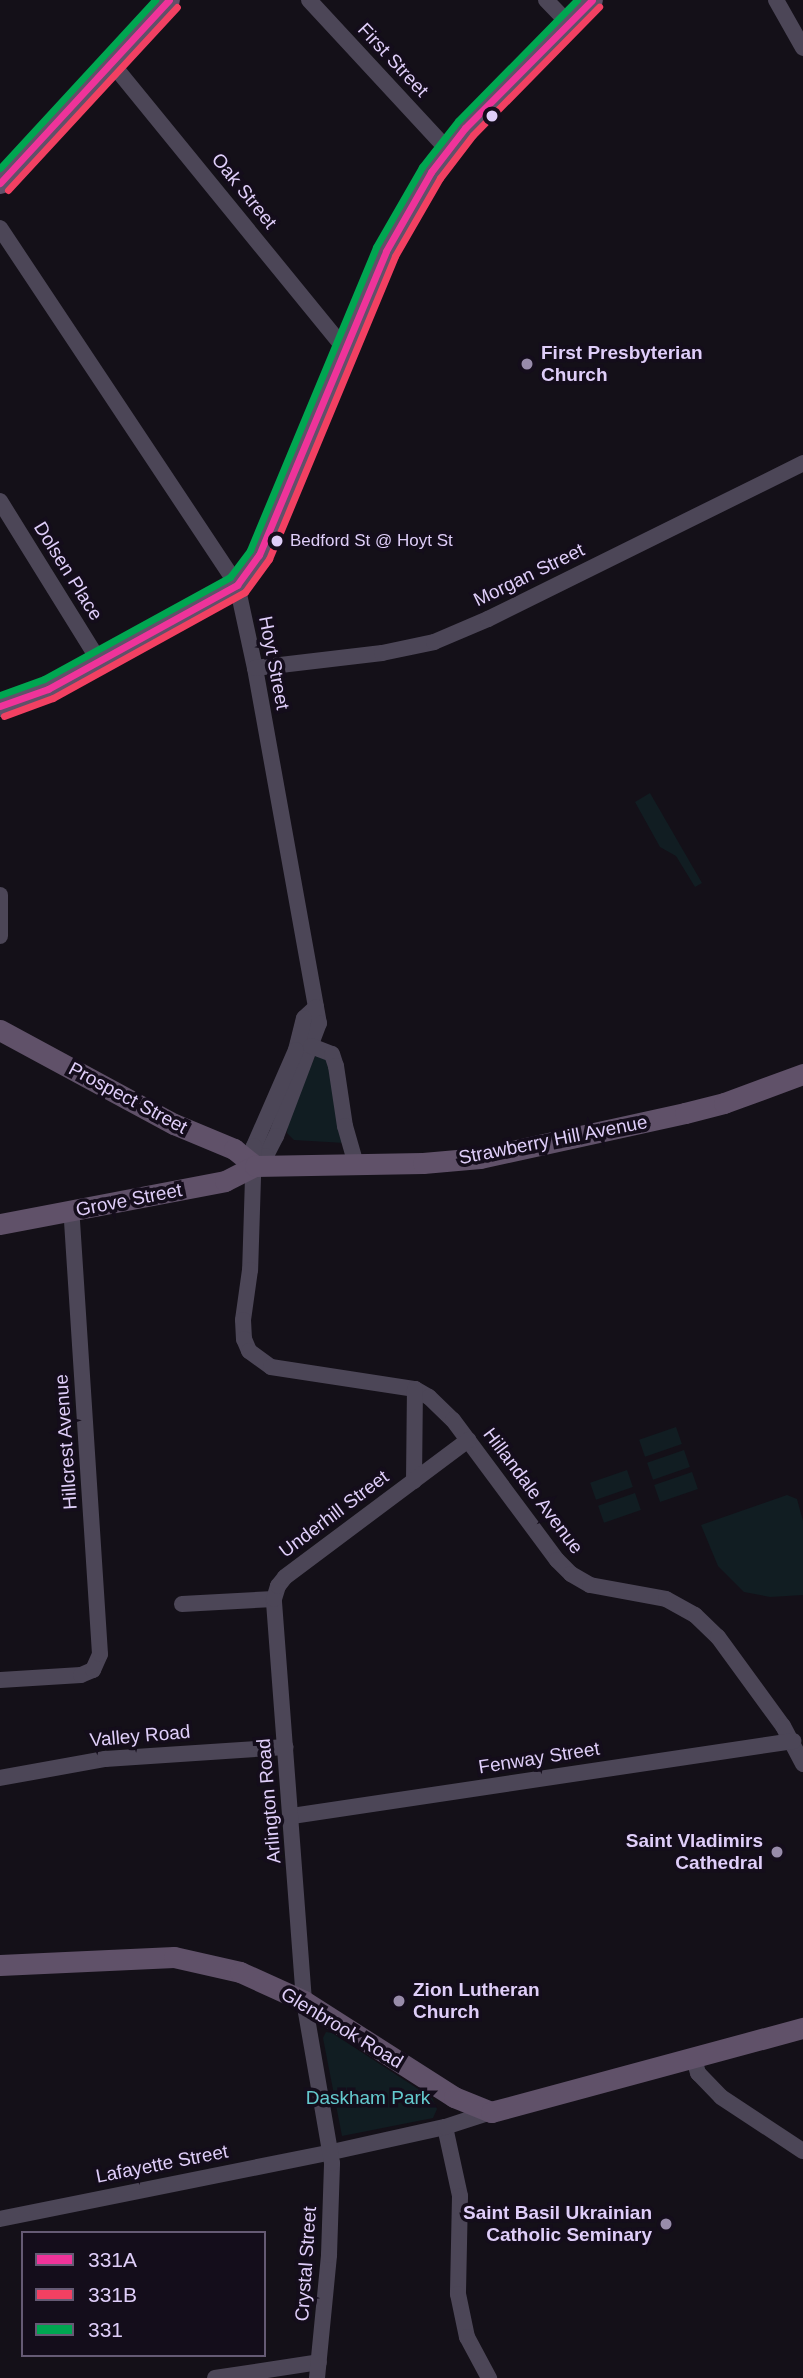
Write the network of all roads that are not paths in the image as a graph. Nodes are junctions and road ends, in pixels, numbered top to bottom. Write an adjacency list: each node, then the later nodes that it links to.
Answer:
1 (169, 0): 8 (main road)
2 (309, 0): 9 (street, First Street)
3 (546, 0): 6 (street)
4 (592, 0): 6 (main road)
5 (776, 0): 7 (street)
6 (568, 23): 9 (main road)
7 (803, 48)
8 (110, 61): 10 (main road); 12 (street, Oak Street)
9 (447, 149): 12 (main road)
10 (0, 183)
11 (0, 228): 15 (street, Hoyt Street)
12 (345, 349): 15 (main road)
13 (803, 463): 17 (street, Morgan Street)
14 (0, 501): 16 (street, Dolsen Place)
15 (237, 586): 16 (main road); 17 (street, Hoyt Street)
16 (100, 662): 18 (main road)
17 (255, 668): 21 (street, Hoyt Street)
18 (0, 706)
19 (0, 895): 20 (street)
20 (0, 936)
21 (316, 1007): 23 (street, Hoyt Street); 26 (street)
22 (0, 1030): 26 (main road, Prospect Street)
23 (311, 1046): 25 (street); 26 (street, Hoyt Street)
24 (803, 1074): 25 (main road, Strawberry Hill Avenue)
25 (356, 1164): 26 (main road, Strawberry Hill Avenue)
26 (255, 1166): 27 (main road, Grove Street); 29 (street, Hillandale Avenue)
27 (71, 1211): 28 (main road, Grove Street); 34 (street, Hillcrest Avenue)
28 (0, 1224)
29 (415, 1390): 30 (street, Hillandale Avenue); 31 (street)
30 (468, 1440): 31 (street, Underhill Street); 35 (street, Hillandale Avenue)
31 (414, 1481): 32 (street, Underhill Street)
32 (274, 1599): 33 (street); 36 (street, Arlington Road)
33 (182, 1604)
34 (0, 1680)
35 (793, 1741): 37 (street, Hillandale Avenue); 39 (street, Fenway Street)
36 (286, 1747): 38 (street, Valley Road); 39 (street, Arlington Road)
37 (803, 1764)
38 (0, 1778)
39 (292, 1816): 41 (street, Arlington Road)
40 (0, 1965): 41 (main road, Glenbrook Road)
41 (304, 2001): 44 (main road, Glenbrook Road); 47 (street, Arlington Road)
42 (803, 2028): 43 (main road)
43 (694, 2059): 44 (main road); 46 (street)
44 (491, 2112): 45 (street, Lafayette Street)
45 (445, 2127): 47 (street, Lafayette Street); 51 (street)
46 (803, 2151)
47 (332, 2152): 48 (street, Lafayette Street); 49 (street, Crystal Street)
48 (0, 2219)
49 (318, 2370): 50 (street)
50 (215, 2378)
51 (489, 2378)

